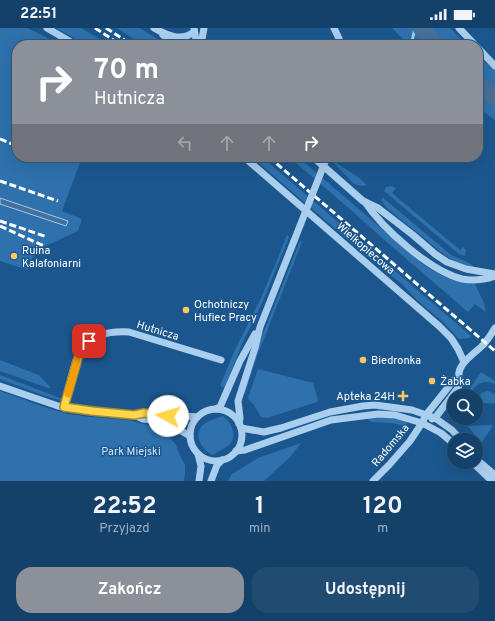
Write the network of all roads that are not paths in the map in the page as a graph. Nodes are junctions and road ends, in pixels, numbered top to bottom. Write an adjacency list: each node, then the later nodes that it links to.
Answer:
1 (47, 28): 8 (street)
2 (334, 28): 13 (street)
3 (459, 28): 14 (street)
4 (156, 29): 7 (street); 9 (street)
5 (204, 29): 12 (street)
6 (194, 30): 7 (street); 11 (street)
7 (182, 37): 10 (street)
8 (67, 40)
9 (170, 40)
10 (189, 40)
11 (196, 40)
12 (201, 40)
13 (340, 40)
14 (470, 40)
15 (483, 53): 16 (street)
16 (495, 66)
17 (250, 162): 25 (street, Wielkopiecowa)
18 (319, 162): 20 (street)
19 (325, 162): 22 (street, bridge)
20 (363, 201): 21 (street); 21 (street)
21 (495, 275)
22 (260, 327): 29 (street); 37 (street)
23 (495, 328): 25 (street, Radomska)
24 (220, 360): 28 (street, Hutnicza)
25 (464, 362): 26 (street, Radomska)
26 (458, 378): 32 (street, Radomska); 34 (street, Radomska)
27 (0, 386): 28 (street)
28 (64, 407): 31 (street)
29 (216, 409): 33 (street); 37 (street)
30 (330, 412): 32 (street); 35 (street); 37 (street)
31 (134, 415): 33 (street); 39 (street)
32 (426, 415): 34 (street); 36 (street, Radomska)
33 (197, 417): 39 (street)
34 (435, 418): 36 (street, Radomska); 38 (street)
35 (331, 420): 36 (street); 41 (street)
36 (422, 423): 40 (street); 49 (street, Radomska)
37 (240, 426): 41 (street)
38 (455, 433)
39 (190, 436): 42 (street)
40 (447, 438)
41 (236, 451): 43 (street)
42 (198, 454): 43 (street); 47 (street)
43 (222, 460): 48 (street)
44 (483, 465): 46 (street)
45 (479, 469): 50 (street)
46 (495, 475)
47 (199, 481)
48 (211, 481)
49 (373, 481)
50 (492, 481)

